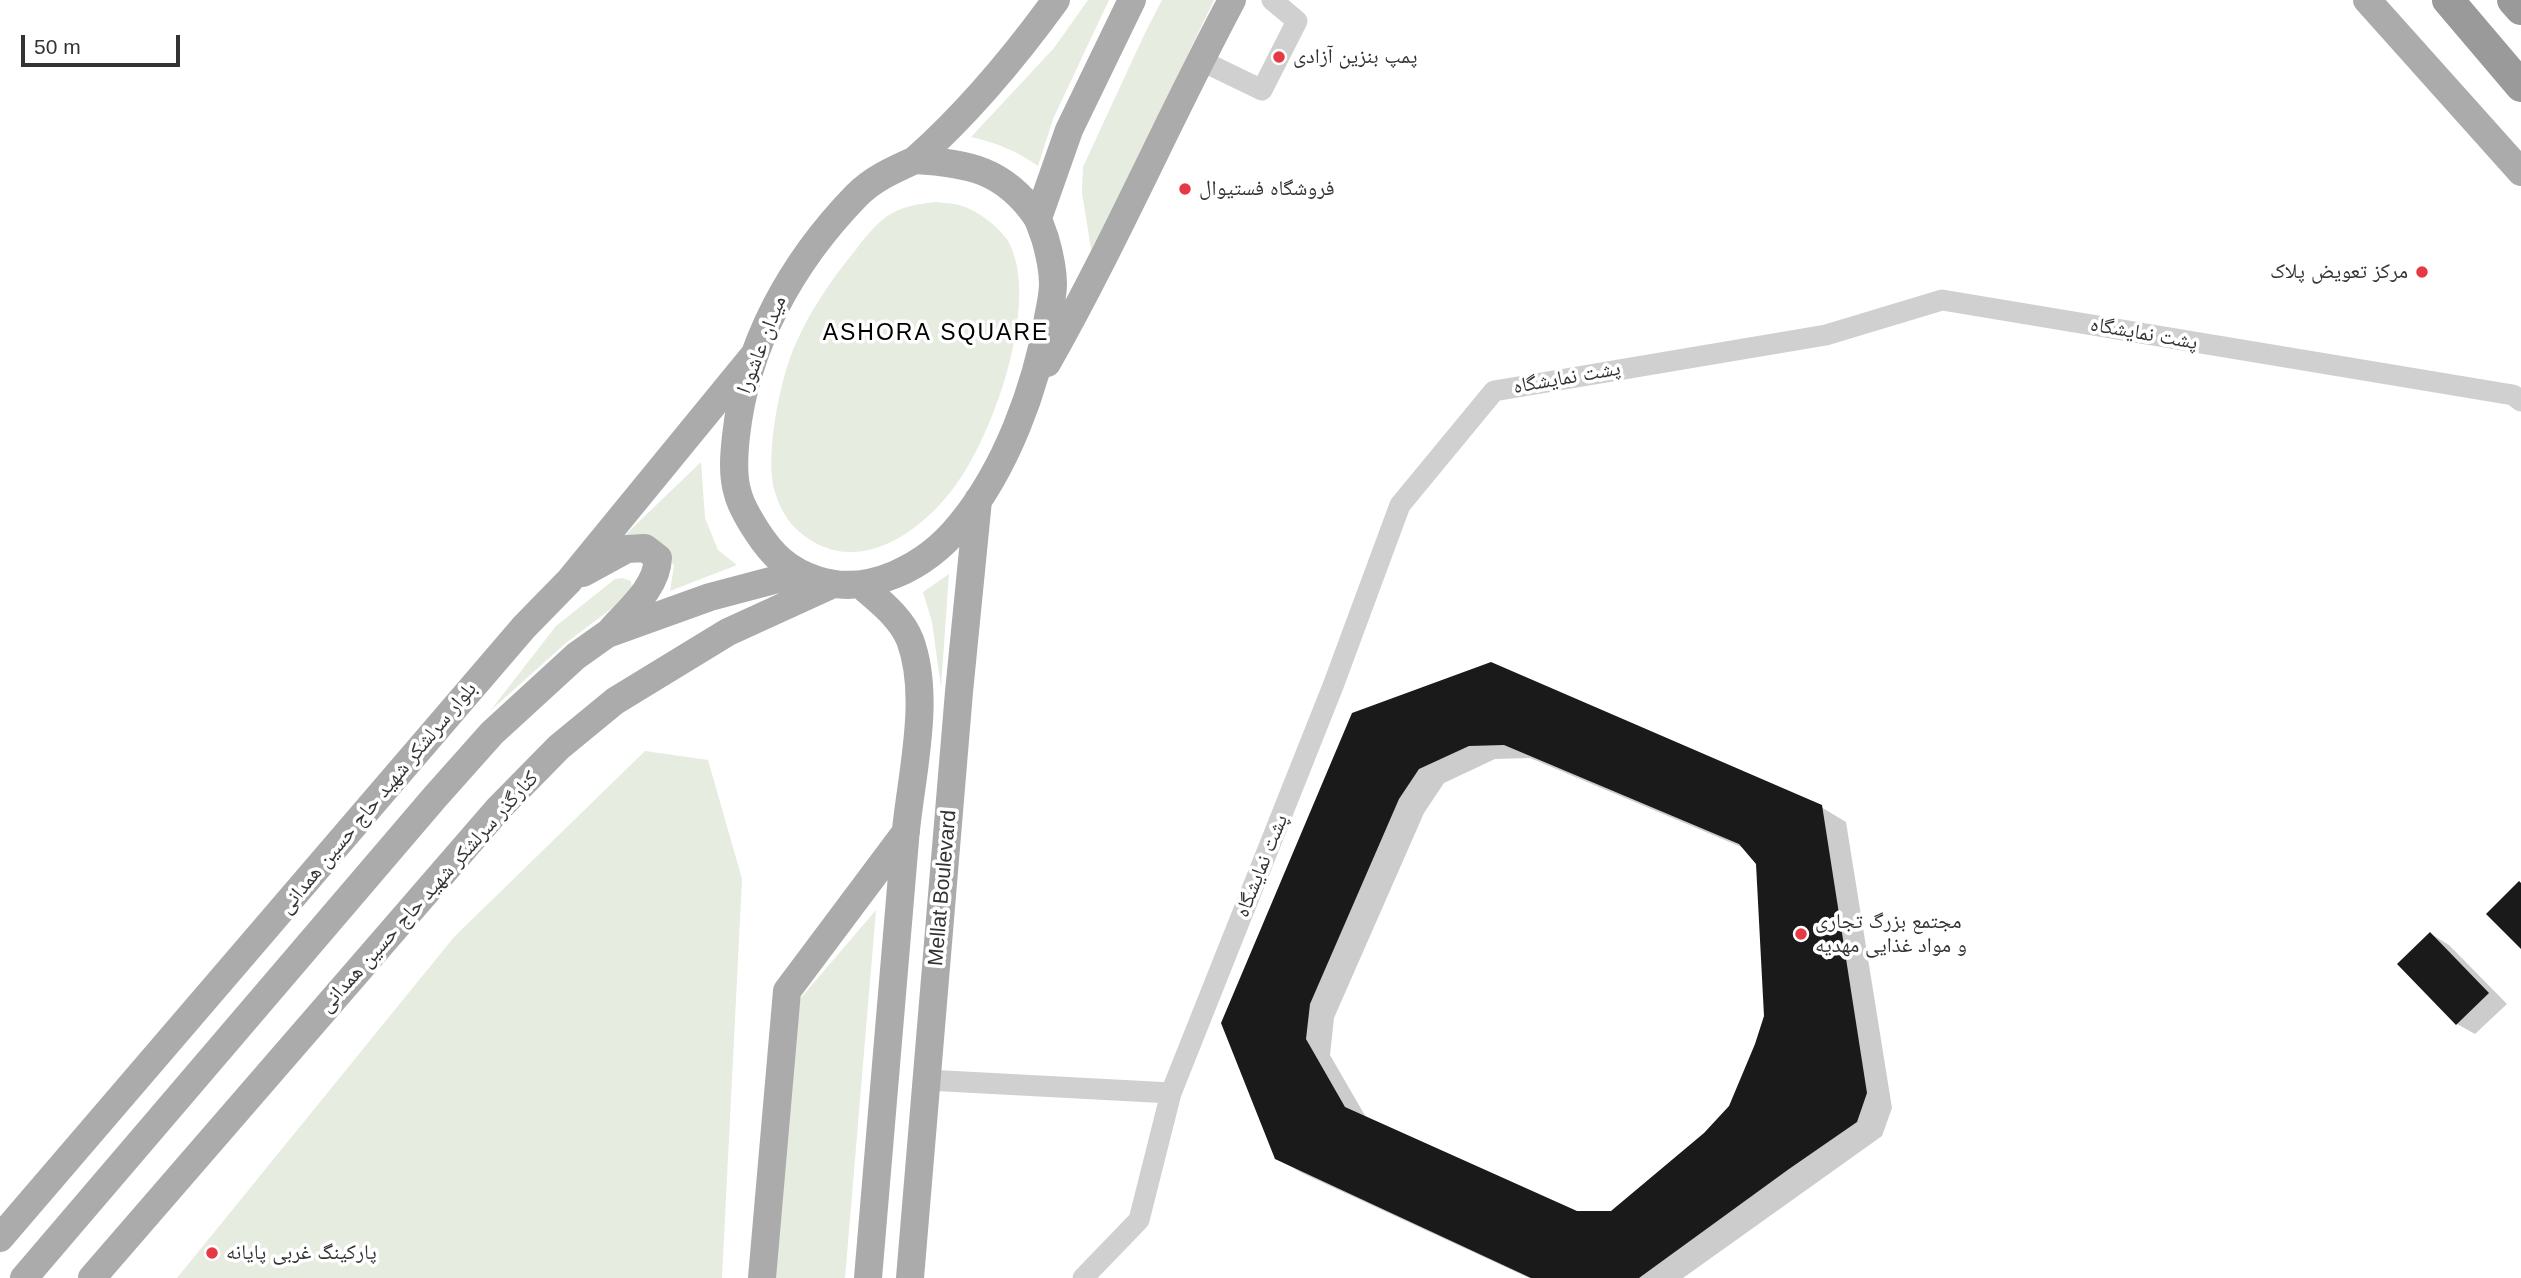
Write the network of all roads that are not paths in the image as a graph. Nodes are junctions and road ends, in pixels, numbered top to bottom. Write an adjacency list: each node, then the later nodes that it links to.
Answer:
1 (1056, 0): 11 (main road)
2 (1132, 0): 13 (main road)
3 (1232, 0): 9 (main road)
4 (1272, 0): 9 (street)
5 (2367, 0): 12 (main road)
6 (2513, 0): 8 (highway)
7 (2451, 5): 10 (highway)
8 (2521, 9)
9 (1200, 60): 15 (main road)
10 (2521, 86)
11 (915, 160): 13 (main road, میدان عاشورا); 14 (main road, میدان عاشورا)
12 (2521, 172)
13 (1038, 218): 15 (main road, میدان عاشورا)
14 (754, 355): 18 (main road, میدان عاشورا); 19 (main road, بلوار سرلشکر شهید حاج حسین همدانی)
15 (1032, 390): 17 (main road, میدان عاشورا)
16 (2521, 401): 26 (street, پشت نمایشگاه)
17 (979, 499): 21 (main road, میدان عاشورا); 25 (main road, Mellat Boulevard)
18 (797, 574): 20 (main road, میدان عاشورا); 22 (main road, بلوار سرلشکر شهید حاج حسین همدانی)
19 (569, 581): 22 (main road); 27 (main road, بلوار سرلشکر شهید حاج حسین همدانی)
20 (831, 585): 21 (main road, میدان عاشورا); 29 (main road, کنارگذر سرلشکر شهید حاج حسین همدانی)
21 (861, 585): 23 (main road, Mellat Boulevard)
22 (607, 634): 28 (main road, بلوار سرلشکر شهید حاج حسین همدانی)
23 (906, 832): 24 (main road, Mellat Boulevard); 30 (main road)
24 (886, 1077): 25 (main road); 31 (main road, Mellat Boulevard)
25 (927, 1080): 26 (street); 32 (main road, Mellat Boulevard)
26 (1171, 1093): 33 (street, پشت نمایشگاه)
27 (0, 1238)
28 (24, 1278)
29 (92, 1278)
30 (762, 1278)
31 (868, 1278)
32 (910, 1278)
33 (1083, 1278)

